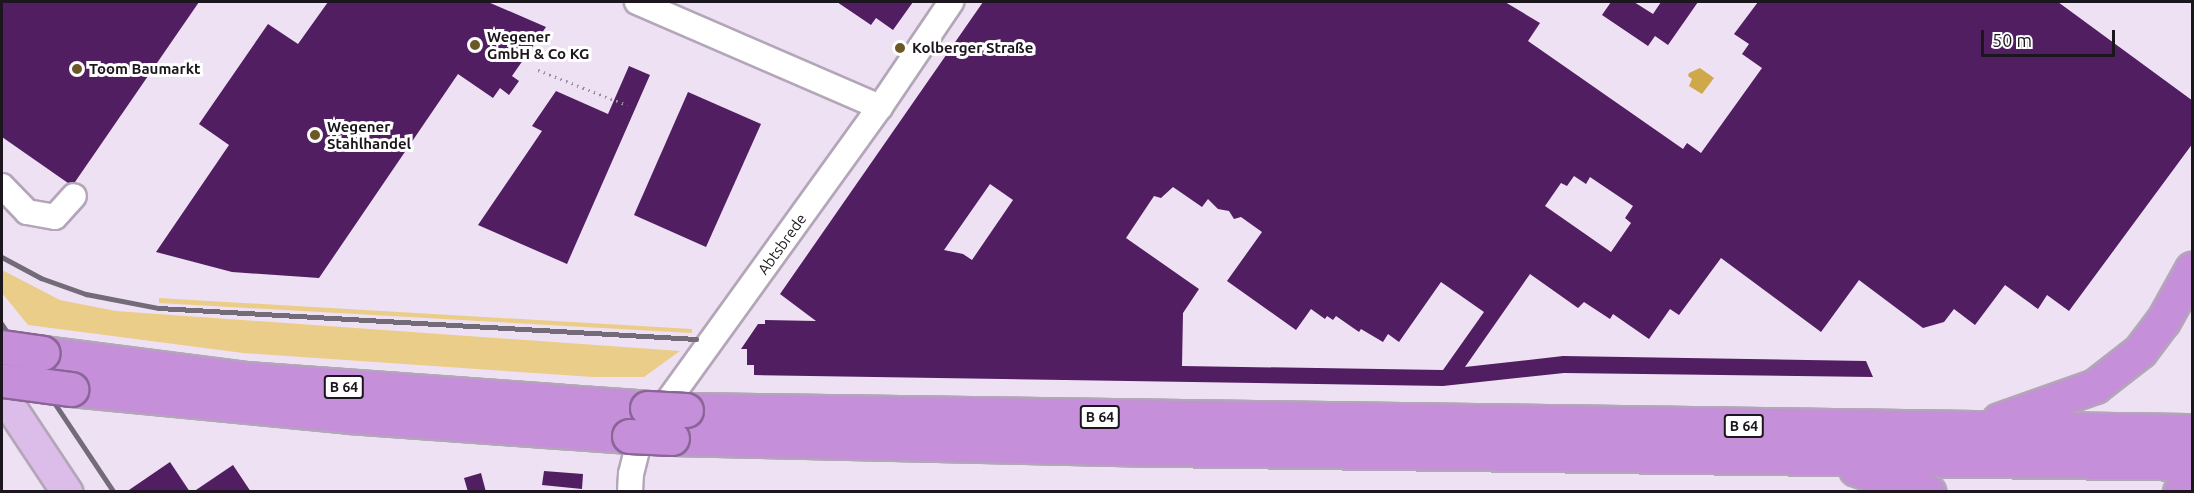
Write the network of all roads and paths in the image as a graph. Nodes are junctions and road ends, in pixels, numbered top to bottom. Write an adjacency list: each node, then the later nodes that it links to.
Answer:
1 (637, 2): 5 (street)
2 (951, 2): 5 (street, Abtsbrede)
3 (538, 70): 4 (path)
4 (627, 105)
5 (880, 107): 19 (street, Abtsbrede)
6 (2, 186): 7 (street)
7 (74, 196)
8 (2193, 269): 13 (highway)
9 (2, 347): 12 (highway, B 64, bridge)
10 (2, 380): 12 (highway, B 64, bridge)
11 (2, 394): 18 (main road)
12 (679, 424): 13 (highway, B 64); 15 (highway, B 64)
13 (1974, 428): 14 (highway, B 64)
14 (2193, 431)
15 (1814, 457): 16 (highway, B 64); 20 (highway)
16 (2193, 463)
17 (2193, 485): 21 (highway)
18 (67, 492)
19 (630, 492)
20 (1928, 492)
21 (2180, 492)

